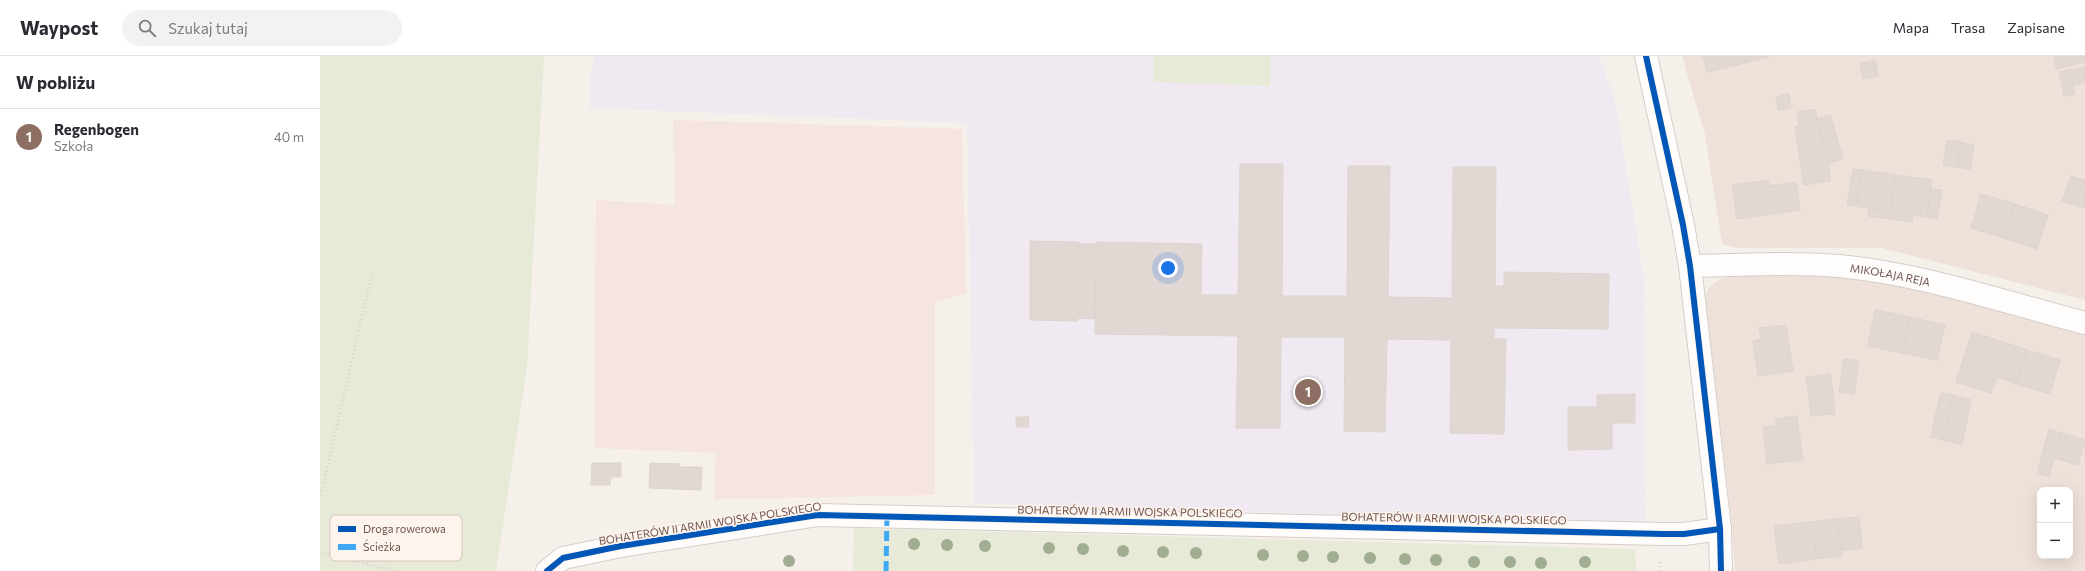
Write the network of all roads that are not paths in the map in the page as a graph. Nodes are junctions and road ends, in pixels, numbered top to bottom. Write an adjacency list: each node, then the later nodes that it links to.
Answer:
1 (1646, 56): 2 (street)
2 (1690, 266): 3 (street, MIKOŁAJA REJA); 4 (street)
3 (2085, 323)
4 (1720, 529): 5 (street, BOHATERÓW II ARMII WOJSKA POLSKIEGO); 6 (street)
5 (547, 571)
6 (1721, 571)

